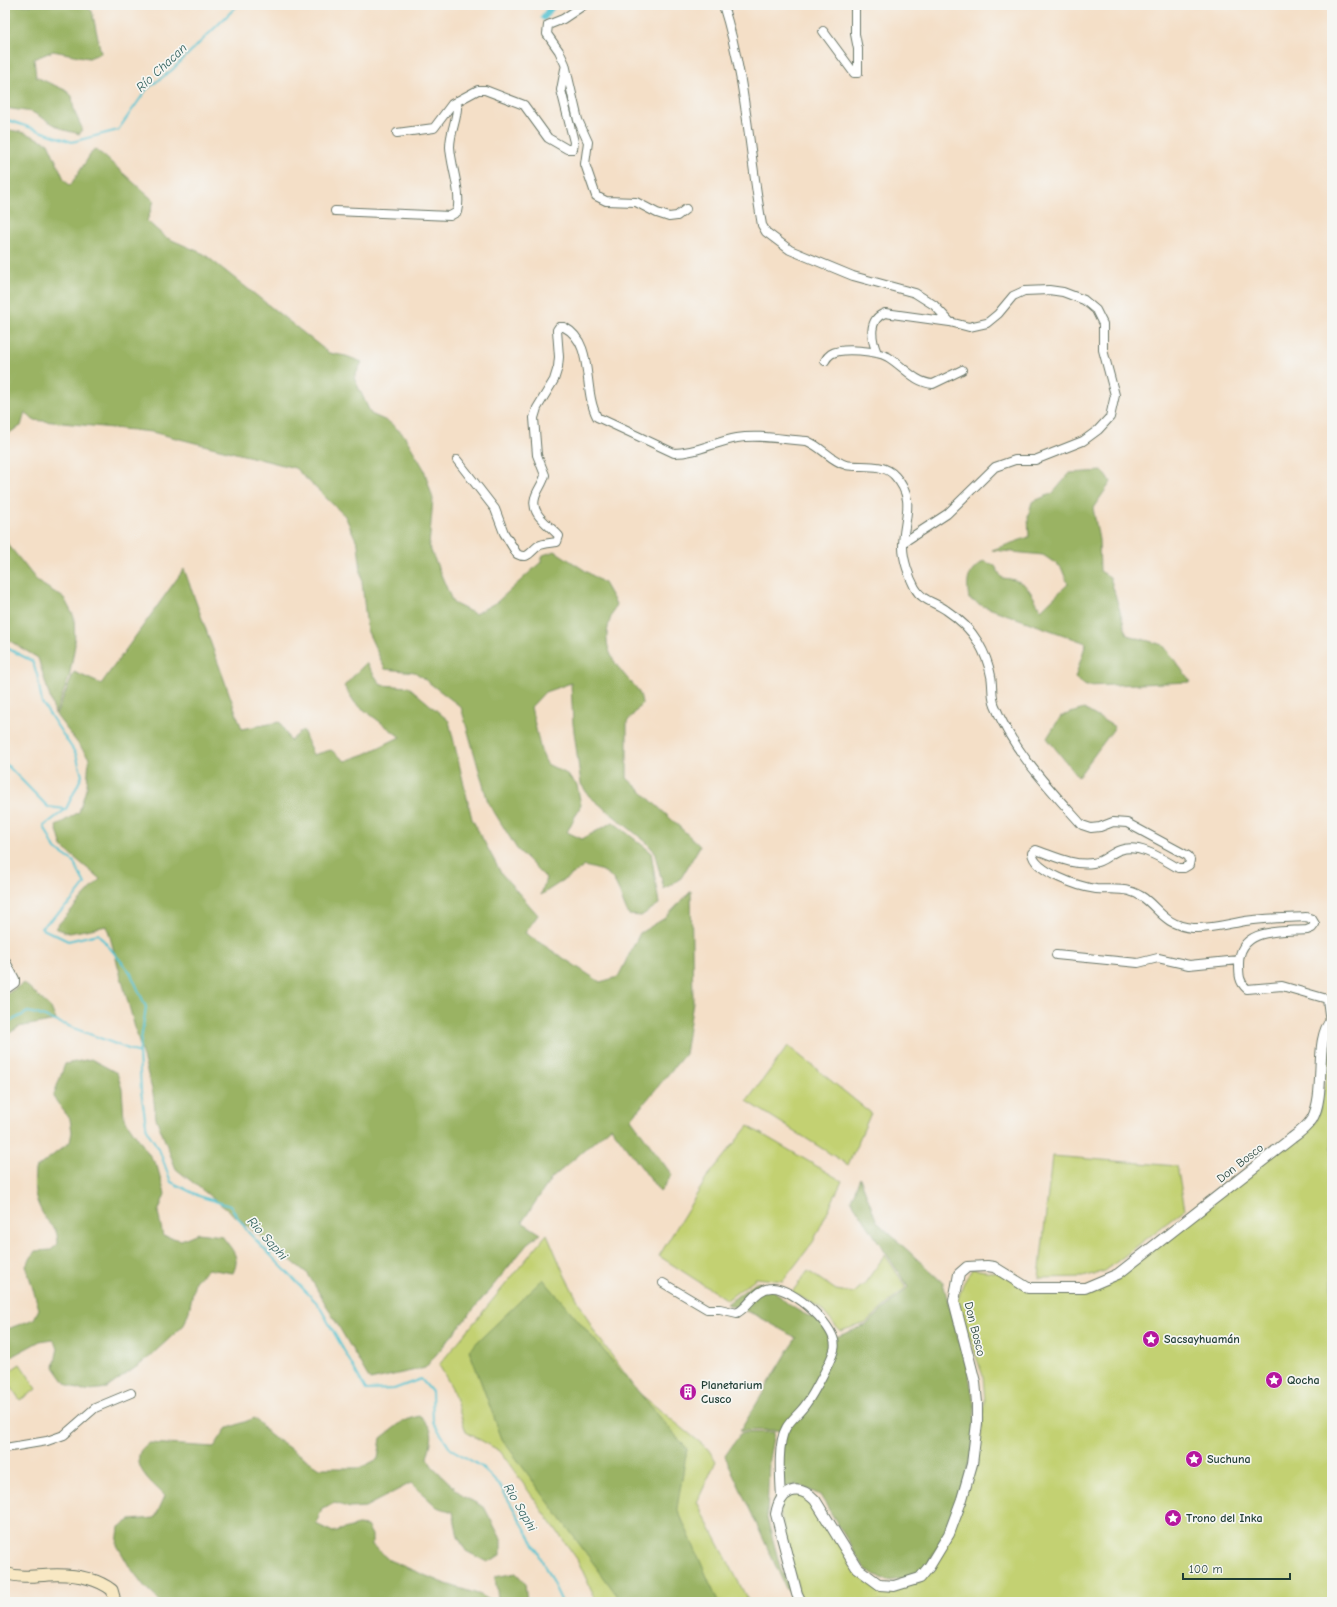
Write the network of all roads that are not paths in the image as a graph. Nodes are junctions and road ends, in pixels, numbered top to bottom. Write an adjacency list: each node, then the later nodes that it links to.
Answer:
1 (584, 5): 5 (street)
2 (723, 5): 10 (street)
3 (855, 5): 4 (street)
4 (823, 31)
5 (565, 64): 6 (street); 8 (street)
6 (457, 101): 7 (street); 9 (street)
7 (398, 134)
8 (686, 209)
9 (335, 211)
10 (950, 322): 11 (street); 15 (street)
11 (878, 353): 12 (street); 13 (street)
12 (825, 361)
13 (962, 370)
14 (457, 460): 15 (street)
15 (904, 542): 18 (street)
16 (1056, 955): 18 (street)
17 (5, 960): 19 (street)
18 (1239, 960): 20 (street)
19 (5, 990)
20 (1329, 999): 21 (street)
21 (1331, 1021): 25 (street, Don Bosco)
22 (663, 1283): 25 (street)
23 (131, 1393): 24 (street)
24 (5, 1448)
25 (781, 1497): 28 (street)
26 (5, 1573): 27 (main road)
27 (112, 1602)
28 (801, 1602)

